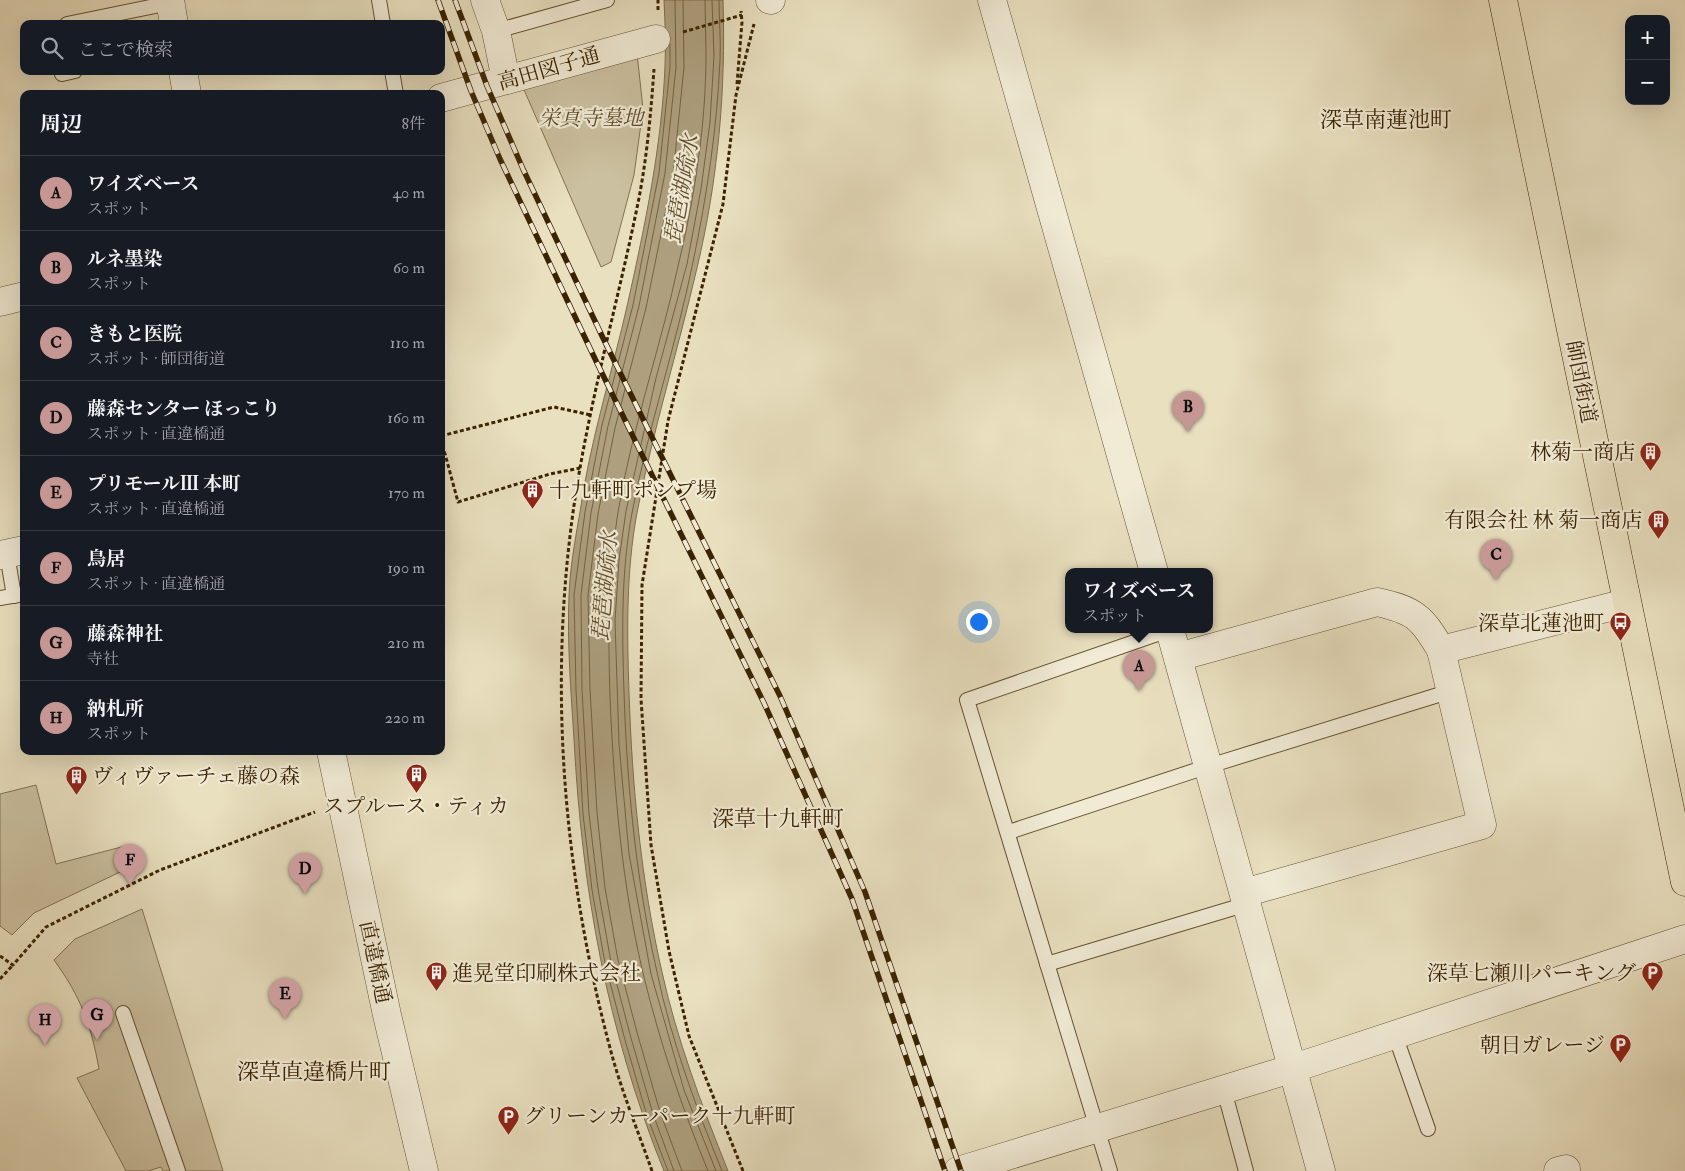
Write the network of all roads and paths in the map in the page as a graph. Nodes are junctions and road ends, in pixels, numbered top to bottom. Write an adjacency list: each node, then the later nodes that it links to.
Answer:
1 (379, 0): 11 (lane)
2 (485, 0): 12 (street)
3 (607, 0): 12 (lane)
4 (771, 0): 19 (path)
5 (992, 0): 28 (street)
6 (1504, 0): 31 (main road, 師団街道)
7 (740, 8): 9 (path)
8 (171, 9): 10 (lane)
9 (742, 15): 13 (path); 19 (path)
10 (95, 20)
11 (382, 20)
12 (496, 31): 16 (street)
13 (668, 36): 16 (street, 高田図子通); 23 (path)
14 (184, 75): 17 (street)
15 (393, 75): 18 (lane)
16 (506, 80): 20 (street, 高田図子通)
17 (186, 90)
18 (395, 90)
19 (736, 95): 57 (path)
20 (445, 97)
21 (20, 297): 22 (street)
22 (0, 302)
23 (591, 415): 24 (path); 26 (path)
24 (445, 436)
25 (445, 456): 26 (path)
26 (580, 468): 56 (path)
27 (10, 553): 29 (lane)
28 (1153, 568)
29 (19, 595): 30 (lane)
30 (0, 598)
31 (1626, 603): 34 (street); 41 (main road, 師団街道)
32 (1161, 633): 40 (lane)
33 (1171, 633): 35 (street)
34 (1441, 650): 35 (street); 36 (street)
35 (1178, 657): 38 (street)
36 (1451, 691): 38 (lane); 42 (street)
37 (332, 755): 39 (street, 直違橋通)
38 (1209, 766): 40 (lane); 42 (street)
39 (342, 805): 46 (path); 55 (street, 直違橋通)
40 (1009, 832): 45 (lane)
41 (1685, 882)
42 (1246, 898): 45 (lane); 50 (street)
43 (1685, 939): 49 (street)
44 (0, 956): 46 (path)
45 (1047, 964): 52 (lane)
46 (12, 965): 47 (path)
47 (0, 979)
48 (123, 1013): 54 (lane)
49 (1395, 1035): 50 (street); 53 (lane)
50 (1294, 1068): 51 (street); 61 (street)
51 (1224, 1090): 52 (street); 60 (lane)
52 (1099, 1129): 58 (street); 59 (lane)
53 (1428, 1129)
54 (178, 1171)
55 (424, 1171)
56 (652, 1171)
57 (743, 1171)
58 (958, 1171)
59 (1110, 1171)
60 (1246, 1171)
61 (1321, 1171)

